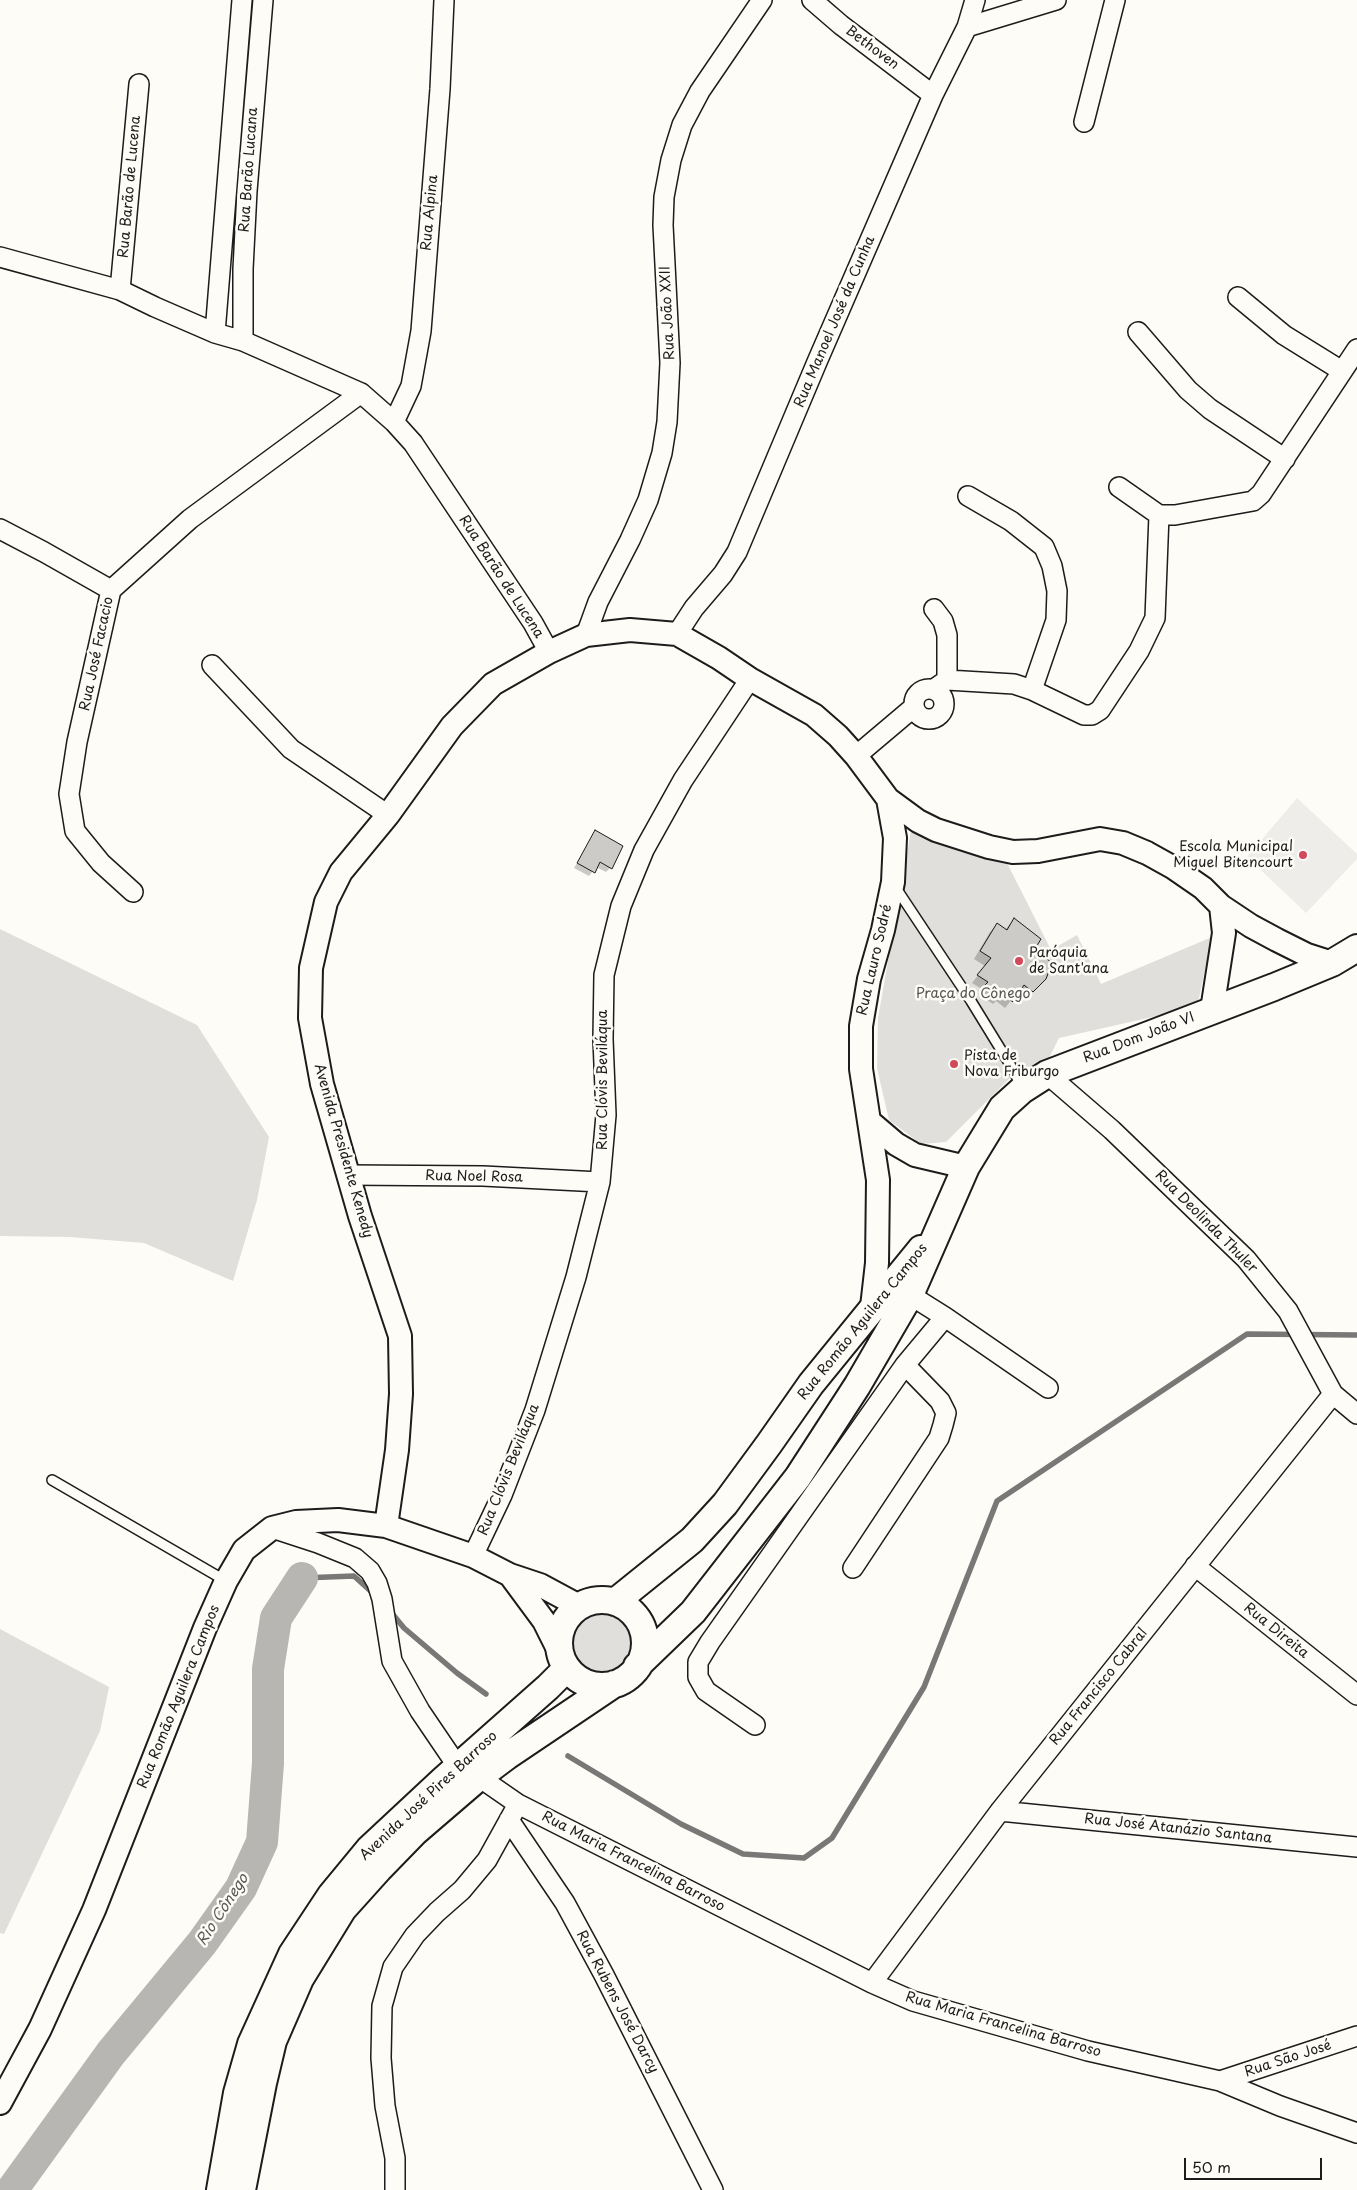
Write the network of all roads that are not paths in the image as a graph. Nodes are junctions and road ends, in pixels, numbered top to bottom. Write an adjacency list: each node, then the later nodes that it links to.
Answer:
1 (242, 0): 17 (street, Rua Barão Lucana)
2 (263, 0): 18 (street, Rua Barão Lucana)
3 (444, 0): 22 (street, Rua Alpina)
4 (762, 0): 31 (street, Rua João XXII)
5 (812, 0): 11 (street, Bethoven)
6 (975, 0): 9 (street, Rua Manoel José da Cunha)
7 (1056, 0): 9 (street)
8 (1115, 0): 12 (street)
9 (967, 27): 11 (street, Rua Manoel José da Cunha)
10 (139, 84): 14 (street, Rua Barão de Lucena)
11 (933, 95): 30 (street, Rua Manoel José da Cunha)
12 (1084, 122)
13 (0, 257): 14 (street, Rua Barão de Lucena)
14 (120, 290): 17 (street, Rua Barão de Lucena)
15 (1238, 297): 20 (street)
16 (1138, 332): 23 (street)
17 (215, 333): 18 (street, Rua Barão de Lucena)
18 (243, 341): 21 (street, Rua Barão de Lucena)
19 (1357, 349): 20 (street)
20 (1342, 371): 23 (street)
21 (361, 393): 22 (street, Rua Barão de Lucena); 28 (street, Rua José Facacio)
22 (394, 422): 32 (street, Rua Barão de Lucena)
23 (1284, 459): 26 (street)
24 (1119, 487): 26 (street)
25 (968, 496): 36 (street)
26 (1159, 515): 36 (street)
27 (0, 529): 28 (street)
28 (111, 590): 42 (street, Rua José Facacio)
29 (934, 609): 35 (street)
30 (677, 634): 31 (street, Rua Barão de Lucena); 34 (street, Rua Barão de Lucena)
31 (586, 635): 32 (street, Rua Barão de Lucena)
32 (549, 652): 40 (street, Avenida Presidente Kenedy)
33 (212, 665): 40 (street)
34 (750, 679): 38 (street, Rua Barão de Lucena); 51 (street, Rua Clóvis Beviláqua)
35 (940, 684): 36 (street); 37 (street); 37 (street)
36 (1032, 690)
37 (914, 707): 38 (street)
38 (856, 756): 39 (street, Rua Barão de Lucena)
39 (888, 800): 41 (street, Rua Lauro Sodré); 43 (street)
40 (388, 815): 50 (street, Avenida Presidente Kenedy)
41 (892, 882): 47 (lane); 48 (street, Rua Lauro Sodré)
42 (133, 892)
43 (1221, 906): 44 (street); 45 (street)
44 (1350, 954): 45 (main road, Rua Dom João VI)
45 (1212, 1010): 46 (main road, Rua Dom João VI)
46 (1047, 1074): 47 (main road, Rua Dom João VI); 58 (street, Rua Deolinda Thuler)
47 (1022, 1090): 49 (main road, Rua Dom João VI)
48 (870, 1122): 49 (street); 54 (street, Rua Lauro Sodré)
49 (966, 1167): 52 (main road, Rua Dom João VI)
50 (347, 1175): 51 (street, Rua Noel Rosa); 61 (street, Avenida Presidente Kenedy)
51 (600, 1182): 63 (street, Rua Clóvis Beviláqua)
52 (936, 1232): 53 (main road, Rua Romão Aguilera Campos); 54 (main road, Rua Romão Aguilera Campos)
53 (910, 1296): 55 (street); 71 (main road, Rua Romão Aguilera Campos)
54 (872, 1307): 68 (main road, Rua Romão Aguilera Campos)
55 (945, 1317): 56 (street); 57 (street)
56 (905, 1365): 65 (street); 74 (street)
57 (1048, 1388)
58 (1332, 1394): 59 (street, Rua Deolinda Thuler); 64 (street, Rua Francisco Cabral)
59 (1357, 1414)
60 (52, 1480): 67 (lane)
61 (386, 1526): 62 (street, Rua Romão Aguilera Campos); 63 (street, Rua Romão Aguilera Campos)
62 (272, 1528): 67 (street, Rua Romão Aguilera Campos); 75 (street)
63 (473, 1556): 66 (street, Rua Romão Aguilera Campos)
64 (1196, 1566): 73 (street, Rua Direita); 76 (street, Rua Francisco Cabral)
65 (853, 1568)
66 (510, 1575): 69 (street, Rua Romão Aguilera Campos); 70 (street)
67 (226, 1581): 82 (street, Rua Romão Aguilera Campos)
68 (615, 1602): 69 (main road); 71 (main road)
69 (579, 1606): 70 (main road)
70 (563, 1660): 72 (main road); 75 (main road, Avenida José Pires Barroso)
71 (638, 1666): 72 (main road)
72 (614, 1684): 75 (main road, Avenida José Pires Barroso)
73 (1357, 1695)
74 (755, 1725)
75 (468, 1772): 77 (street, Rua Maria Francelina Barroso); 84 (main road, Avenida José Pires Barroso); 85 (main road, Avenida José Pires Barroso)
76 (1000, 1811): 78 (street, Rua José Atanázio Santana); 79 (street, Rua Francisco Cabral)
77 (514, 1812): 79 (street, Rua Maria Francelina Barroso); 86 (street); 87 (street, Rua Rubens José Darcy)
78 (1357, 1847)
79 (872, 1984): 81 (street, Rua Maria Francelina Barroso)
80 (1357, 2036): 81 (street, Rua São José)
81 (1220, 2081): 83 (street, Rua Maria Francelina Barroso)
82 (0, 2104)
83 (1357, 2133)
84 (220, 2190)
85 (242, 2190)
86 (395, 2190)
87 (713, 2190)

